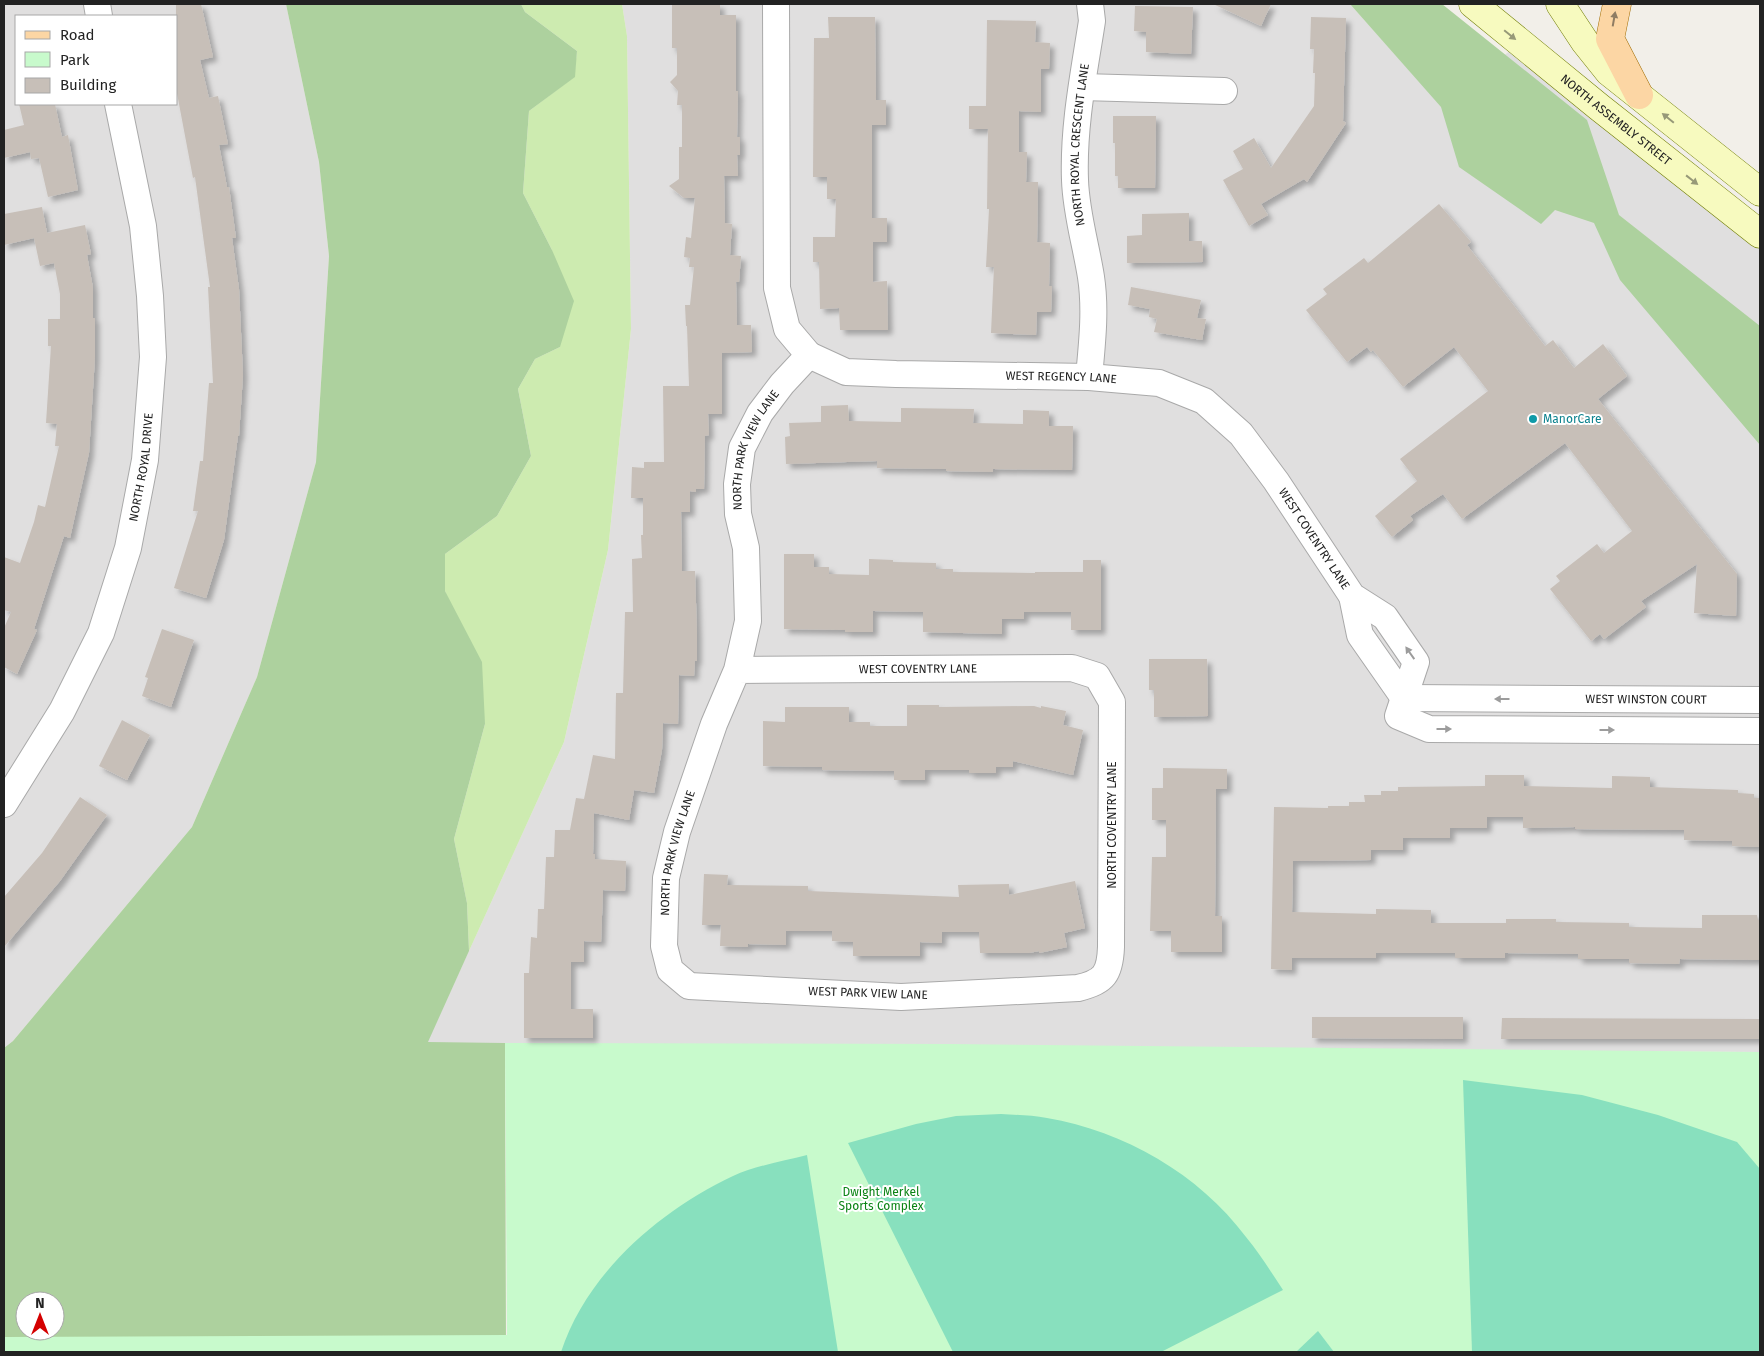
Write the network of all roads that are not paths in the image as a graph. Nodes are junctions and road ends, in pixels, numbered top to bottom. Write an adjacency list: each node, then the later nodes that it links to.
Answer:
1 (776, 4): 12 (street)
2 (1090, 4): 6 (street, NORTH ROYAL CRESCENT LANE)
3 (1473, 4): 11 (main road, NORTH ASSEMBLY STREET, one-way to 11)
4 (1560, 4): 8 (main road)
5 (1617, 4): 8 (main road, one-way to 5)
6 (1082, 87): 7 (street); 13 (street, NORTH ROYAL CRESCENT LANE)
7 (1224, 91)
8 (1639, 95): 10 (main road, one-way to 8)
9 (118, 105): 22 (street, NORTH ROYAL DRIVE)
10 (1760, 192)
11 (1760, 234)
12 (810, 354): 13 (street, WEST REGENCY LANE); 15 (street, NORTH PARK VIEW LANE)
13 (1090, 376): 14 (street, WEST REGENCY LANE)
14 (1276, 482): 19 (street, WEST COVENTRY LANE)
15 (737, 670): 16 (street, WEST COVENTRY LANE); 24 (street, NORTH PARK VIEW LANE)
16 (1097, 676): 23 (street, NORTH COVENTRY LANE)
17 (1542, 699): 18 (street, WEST WINSTON COURT); 19 (street, WEST WINSTON COURT, one-way to 19); 20 (street)
18 (1756, 700): 21 (street, WEST WINSTON COURT)
19 (1401, 707): 20 (street, WEST WINSTON COURT, one-way to 20)
20 (1541, 730): 21 (street, WEST WINSTON COURT, one-way to 21)
21 (1753, 731)
22 (4, 804)
23 (1104, 976): 24 (street, WEST PARK VIEW LANE)
24 (689, 986)

